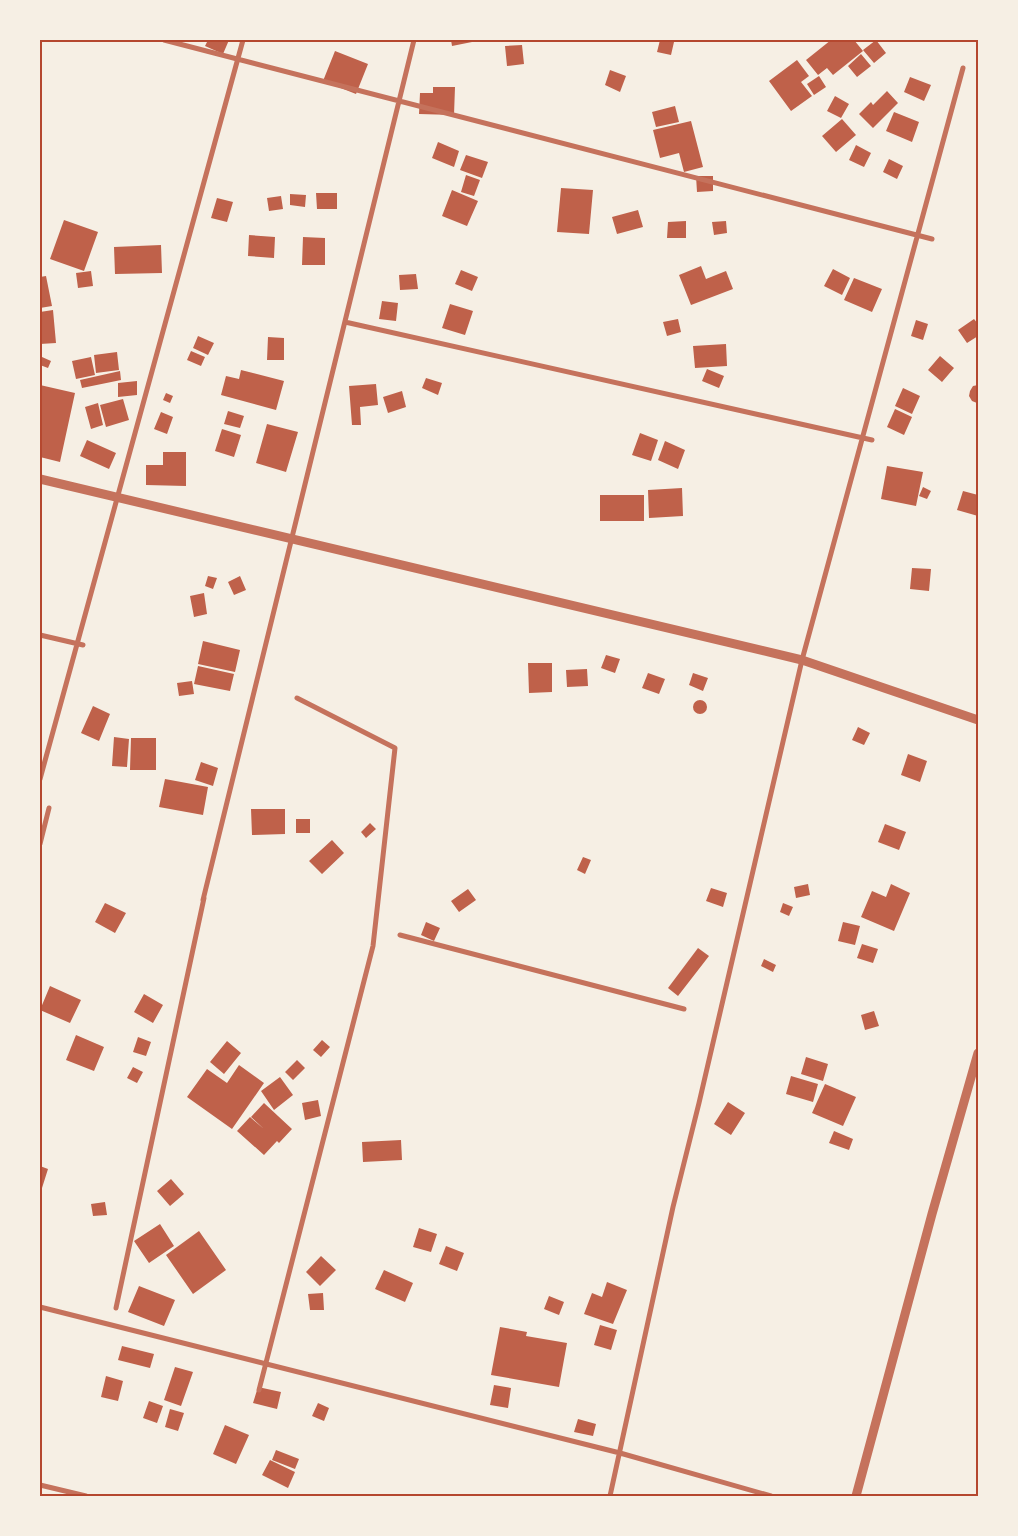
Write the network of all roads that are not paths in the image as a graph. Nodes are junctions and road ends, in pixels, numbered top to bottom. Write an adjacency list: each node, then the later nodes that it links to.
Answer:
1 (164, 40): 5 (street)
2 (243, 40): 14 (street)
3 (414, 40): 6 (street)
4 (963, 68): 11 (street)
5 (932, 239)
6 (344, 322): 7 (street); 17 (street)
7 (872, 440)
8 (40, 479): 11 (street)
9 (40, 635): 10 (street)
10 (82, 646)
11 (802, 660): 13 (street); 25 (street)
12 (297, 698): 24 (street)
13 (978, 720)
14 (40, 779)
15 (49, 808): 16 (street)
16 (40, 844)
17 (208, 876): 18 (street); 23 (street)
18 (203, 900)
19 (400, 935): 20 (street)
20 (684, 1009)
21 (978, 1053): 30 (street)
22 (40, 1307): 25 (street)
23 (116, 1308)
24 (259, 1390)
25 (620, 1453): 28 (street); 29 (street)
26 (40, 1485): 27 (street)
27 (86, 1496)
28 (610, 1496)
29 (772, 1496)
30 (856, 1496)

